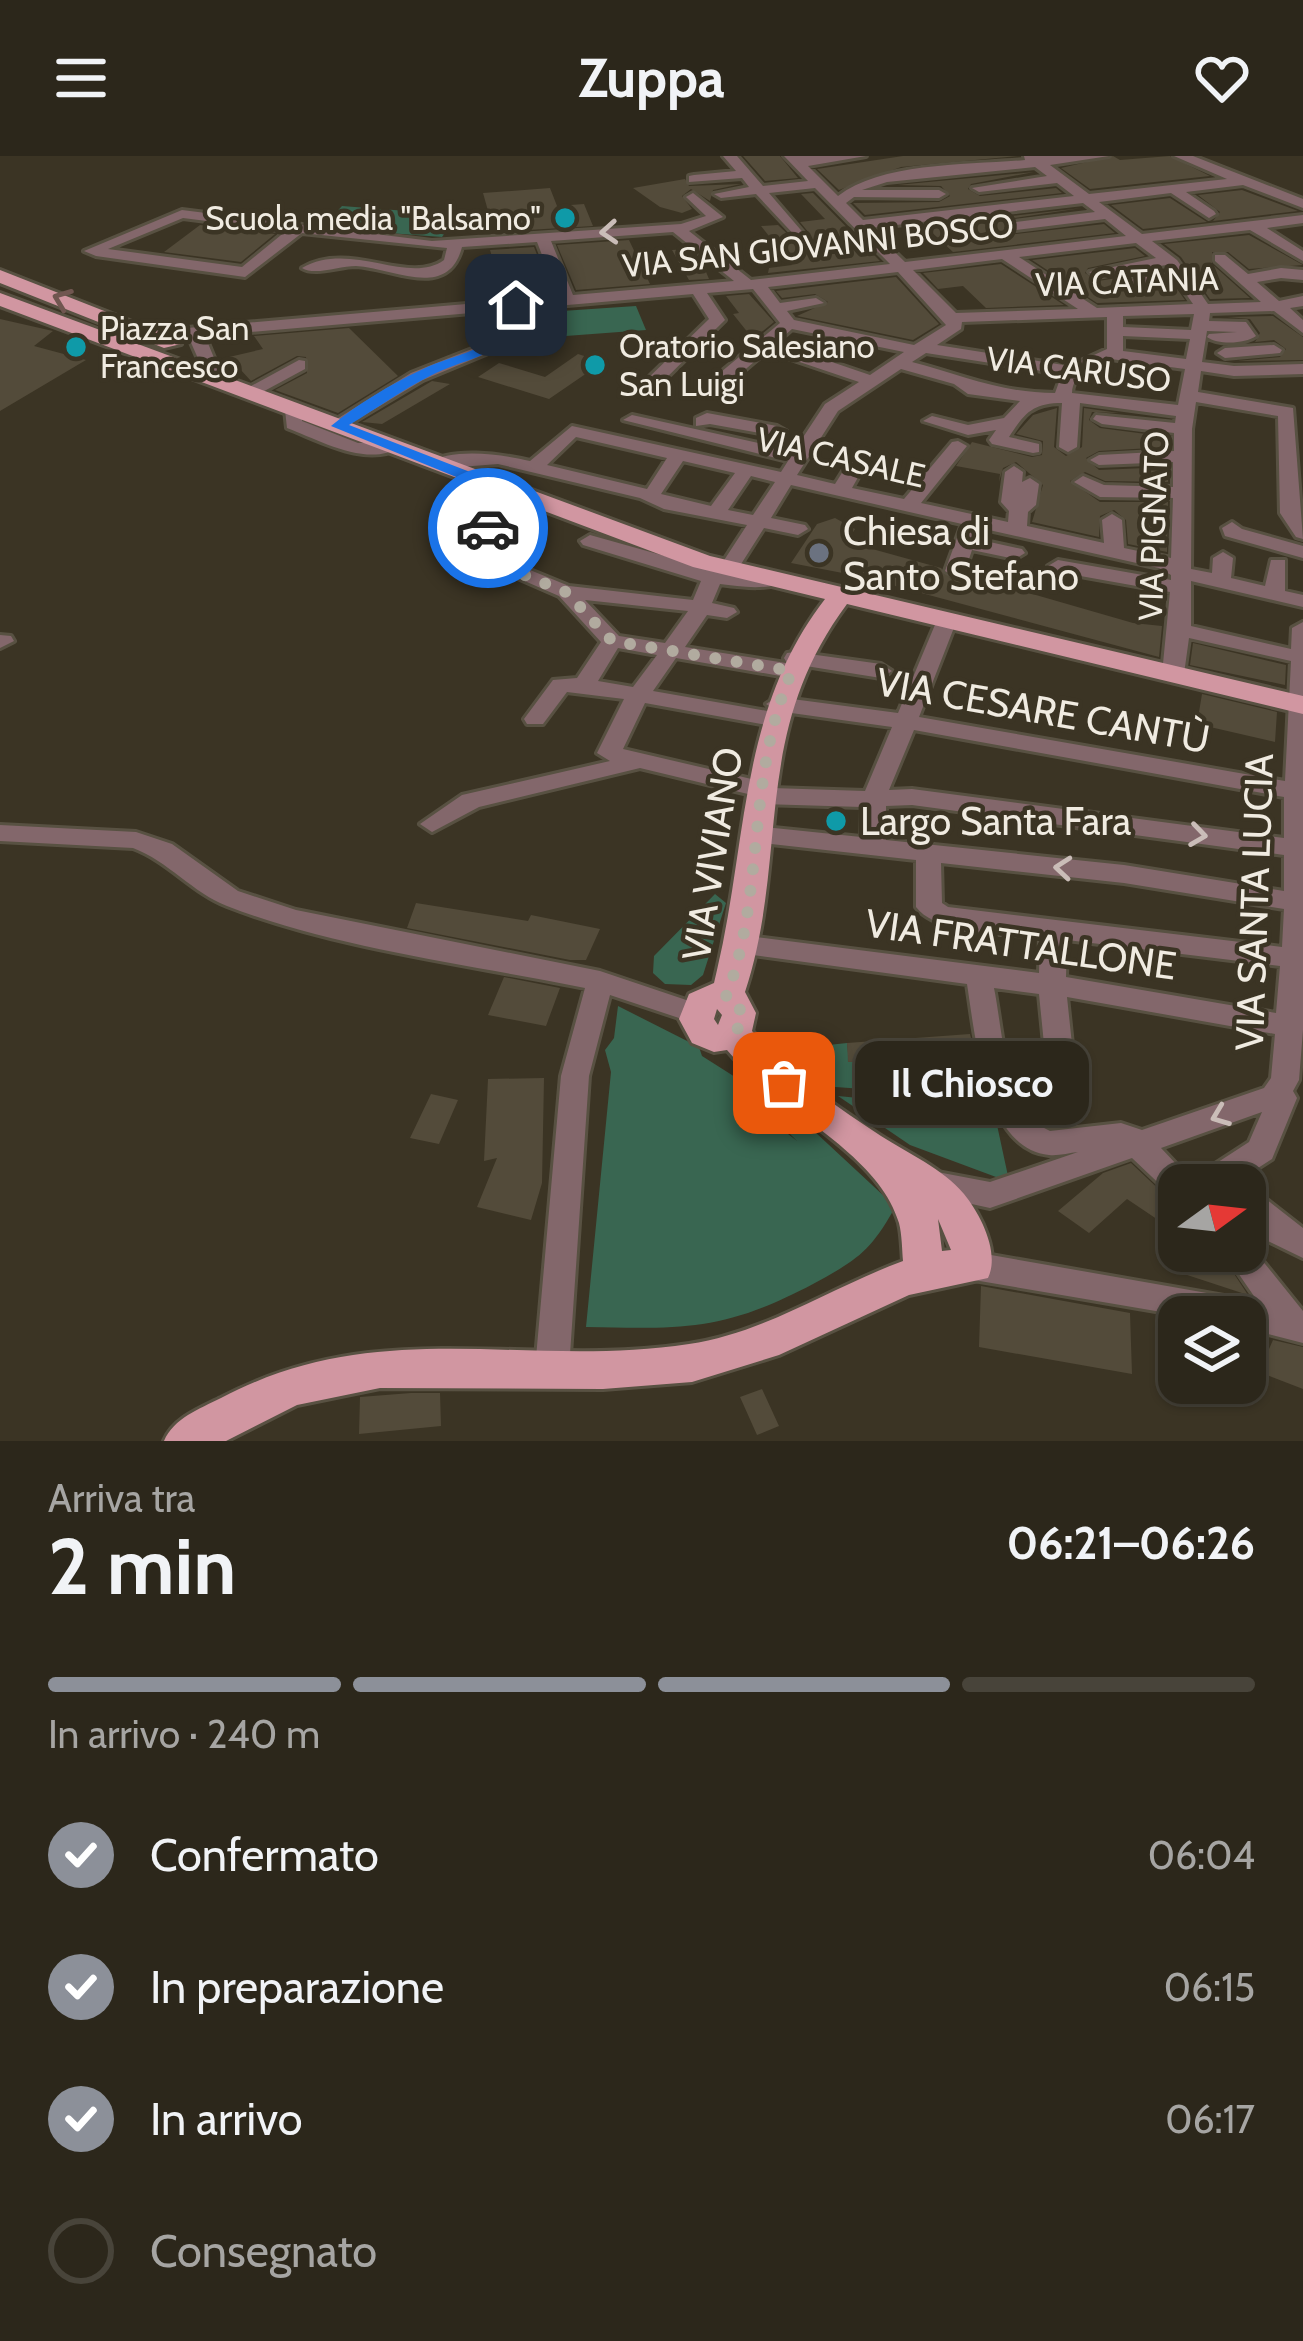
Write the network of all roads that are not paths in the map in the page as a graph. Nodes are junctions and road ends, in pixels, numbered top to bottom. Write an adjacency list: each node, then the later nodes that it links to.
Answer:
1 (730, 156): 8 (street)
2 (859, 156): 5 (street)
3 (1102, 156): 7 (street)
4 (1181, 156): 11 (street)
5 (841, 157): 6 (street)
6 (794, 159): 12 (street)
7 (1032, 159): 10 (street); 19 (street)
8 (746, 174): 9 (street); 15 (street)
9 (694, 179)
10 (1059, 179): 13 (street); 20 (street)
11 (1244, 181): 14 (street); 21 (street)
12 (818, 184): 15 (street); 19 (street)
13 (979, 188)
14 (1174, 189): 20 (street); 22 (street)
15 (759, 190): 16 (street); 30 (street)
16 (721, 194)
17 (939, 194): 19 (street)
18 (693, 197): 29 (street)
19 (844, 198): 25 (street)
20 (1085, 199): 23 (street); 25 (street)
21 (1303, 204)
22 (1209, 214)
23 (1107, 215): 27 (street); 32 (street)
24 (1298, 222): 26 (street, VIA SAN GIOVANNI BOSCO)
25 (858, 225): 40 (street)
26 (1253, 225): 32 (street, VIA SAN GIOVANNI BOSCO); 34 (street)
27 (1016, 226)
28 (298, 228): 28 (street); 33 (street)
29 (678, 228): 31 (street, one-way to 31); 47 (street)
30 (799, 236)
31 (542, 237): 33 (street); 51 (street)
32 (1140, 240): 35 (street, VIA SAN GIOVANNI BOSCO); 38 (street)
33 (457, 243): 39 (street)
34 (1281, 251): 36 (street); 44 (street)
35 (1005, 255): 40 (street, VIA SAN GIOVANNI BOSCO); 57 (street)
36 (1303, 257)
37 (1194, 261): 38 (street)
38 (1168, 262): 41 (street); 46 (street)
39 (309, 268)
40 (902, 268): 47 (street, VIA SAN GIOVANNI BOSCO); 59 (street)
41 (1097, 272)
42 (1303, 275): 44 (street)
43 (0, 276): 60 (main road, one-way to 43)
44 (1234, 276): 55 (street)
45 (1135, 283): 46 (street)
46 (1188, 283): 48 (street); 65 (street)
47 (752, 284): 49 (street, VIA SAN GIOVANNI BOSCO); 56 (street)
48 (1210, 287)
49 (697, 289): 51 (street, VIA SAN GIOVANNI BOSCO); 79 (street)
50 (0, 299): 66 (main road)
51 (568, 301): 54 (street, VIA SAN GIOVANNI BOSCO)
52 (1303, 301): 55 (street, VIA CATANIA)
53 (816, 304): 56 (street)
54 (516, 305): 64 (street, VIA SAN GIOVANNI BOSCO); 91 (street)
55 (1276, 306): 62 (street); 65 (street, VIA CATANIA)
56 (776, 308): 61 (street)
57 (1090, 310): 58 (street, VIA CATANIA); 59 (street, VIA CATANIA)
58 (1115, 310): 63 (street); 65 (street, VIA CATANIA)
59 (952, 318): 69 (street)
60 (124, 322): 64 (street); 66 (street); 67 (main road)
61 (788, 324): 68 (street); 69 (street)
62 (1303, 328)
63 (1116, 331): 65 (street); 71 (street)
64 (195, 333): 67 (street); 78 (street)
65 (1203, 337): 70 (street); 71 (street); 74 (street); 86 (street, VIA PIGNATO)
66 (103, 338): 67 (street); 78 (main road)
67 (158, 338): 78 (main road)
68 (764, 344): 77 (street); 80 (street)
69 (918, 349): 72 (street); 75 (street)
70 (1274, 350)
71 (1111, 354): 75 (street)
72 (896, 363): 76 (street, VIA CARUSO); 77 (street)
73 (299, 365): 78 (street)
74 (1303, 369)
75 (1072, 371): 82 (street)
76 (931, 373): 81 (street); 83 (street, VIA CARUSO)
77 (870, 380): 101 (street)
78 (228, 381): 84 (main road)
79 (649, 385)
80 (715, 386)
81 (917, 388)
82 (1066, 395): 83 (street, VIA CARUSO); 86 (street, VIA CARUSO); 95 (street)
83 (1035, 398): 90 (street)
84 (294, 410): 91 (main road); 94 (street)
85 (957, 412): 90 (street)
86 (1187, 413): 97 (street); 100 (street, VIA PIGNATO); 100 (street)
87 (632, 420): 101 (street)
88 (932, 421): 90 (street)
89 (702, 422): 92 (street)
90 (995, 425): 96 (street)
91 (338, 426): 94 (main road)
92 (777, 431)
93 (958, 446): 115 (street)
94 (391, 447): 102 (main road)
95 (1067, 447)
96 (1033, 448)
97 (1294, 449): 108 (street)
98 (861, 456): 111 (street)
99 (677, 457): 103 (street, VIA CASALE); 104 (street, VIA CASALE); 110 (street)
100 (1173, 457): 113 (street, VIA PIGNATO)
101 (799, 458): 106 (street)
102 (434, 464): 103 (street); 114 (main road)
103 (535, 466): 116 (street)
104 (748, 469): 106 (street, VIA CASALE); 116 (street)
105 (1113, 476): 112 (street)
106 (788, 478): 111 (street, VIA CASALE); 119 (street)
107 (1022, 478): 124 (street)
108 (1296, 481): 122 (street)
109 (1083, 482): 112 (street)
110 (656, 490)
111 (841, 490): 115 (street, VIA CASALE)
112 (1131, 492): 113 (street)
113 (1180, 493): 133 (street, VIA PIGNATO)
114 (518, 496): 132 (main road); 135 (street)
115 (908, 506): 118 (street, VIA CASALE)
116 (715, 514): 119 (street)
117 (1112, 520): 126 (street)
118 (973, 521): 124 (street, VIA CASALE); 125 (street)
119 (759, 522): 121 (street); 132 (street)
120 (1232, 528): 127 (street)
121 (798, 529)
122 (1303, 533)
123 (590, 541): 132 (street)
124 (1016, 542): 125 (street); 126 (street, VIA CASALE)
125 (965, 543): 131 (street)
126 (1114, 552): 133 (street, VIA CASALE)
127 (1303, 552)
128 (1223, 558): 134 (street)
129 (1278, 564): 137 (street)
130 (1058, 566): 133 (street)
131 (955, 571)
132 (721, 572): 136 (main road); 139 (street)
133 (1180, 580): 134 (street, VIA CASALE); 143 (street, VIA PIGNATO)
134 (1221, 582): 137 (street, VIA CASALE)
135 (566, 592): 139 (street); 144 (street)
136 (841, 595): 141 (main road); 147 (main road, VIA VIVIANO)
137 (1274, 595): 138 (street, VIA CASALE)
138 (1303, 602)
139 (701, 606): 140 (street); 145 (street)
140 (727, 612)
141 (947, 620): 149 (main road); 155 (street)
142 (1303, 628): 146 (street, VIA SANTA LUCIA)
143 (1180, 630): 146 (street); 149 (street, VIA PIGNATO)
144 (612, 641): 145 (street); 150 (street)
145 (672, 653): 147 (street); 151 (street)
146 (1301, 654): 152 (street, VIA SANTA LUCIA)
147 (794, 664): 148 (street); 153 (main road, VIA VIVIANO)
148 (881, 671)
149 (1173, 674): 152 (main road)
150 (584, 685): 151 (street, VIA CESARE CANTÙ); 154 (street)
151 (636, 698): 153 (street, VIA CESARE CANTÙ); 156 (street)
152 (1302, 705): 157 (street, VIA SANTA LUCIA)
153 (775, 711): 155 (street, VIA CESARE CANTÙ); 158 (main road, VIA VIVIANO)
154 (535, 719)
155 (903, 721): 157 (street, VIA CESARE CANTÙ); 159 (street)
156 (639, 761): 158 (street); 160 (street)
157 (1296, 791): 164 (street, VIA SANTA LUCIA)
158 (759, 792): 159 (street); 162 (main road, VIA VIVIANO)
159 (874, 799): 163 (street); 164 (street, one-way to 164)
160 (432, 824)
161 (0, 833): 171 (street)
162 (754, 834): 163 (street); 168 (main road, VIA VIVIANO)
163 (873, 848): 165 (street)
164 (1301, 849): 166 (street, VIA SANTA LUCIA)
165 (928, 855): 166 (street, one-way to 165); 167 (street)
166 (1300, 903): 169 (street, VIA SANTA LUCIA)
167 (1054, 928): 169 (street); 172 (street)
168 (740, 945): 170 (street, VIA FRATTALLONE); 173 (main road, VIA VIVIANO)
169 (1298, 958): 174 (street, VIA SANTA LUCIA)
170 (979, 978): 172 (street, VIA FRATTALLONE); 177 (street)
171 (600, 981): 173 (street); 188 (street)
172 (1052, 985): 174 (street, VIA FRATTALLONE); 175 (street)
173 (717, 1015): 178 (main road)
174 (1291, 1026): 176 (street, VIA SANTA LUCIA)
175 (1059, 1054)
176 (1286, 1099): 177 (street, VIA SANTA LUCIA, one-way to 177); 180 (street)
177 (1142, 1146): 179 (street); 181 (street, VIA SANTA LUCIA)
178 (873, 1150): 181 (main road); 185 (main road)
179 (1160, 1164)
180 (1250, 1164)
181 (930, 1184): 184 (main road)
182 (1266, 1218): 183 (street)
183 (1303, 1244)
184 (974, 1266): 185 (main road); 187 (street)
185 (923, 1271): 188 (main road)
186 (1256, 1272): 187 (street)
187 (1299, 1327)
188 (552, 1369): 189 (main road)
189 (186, 1441)

